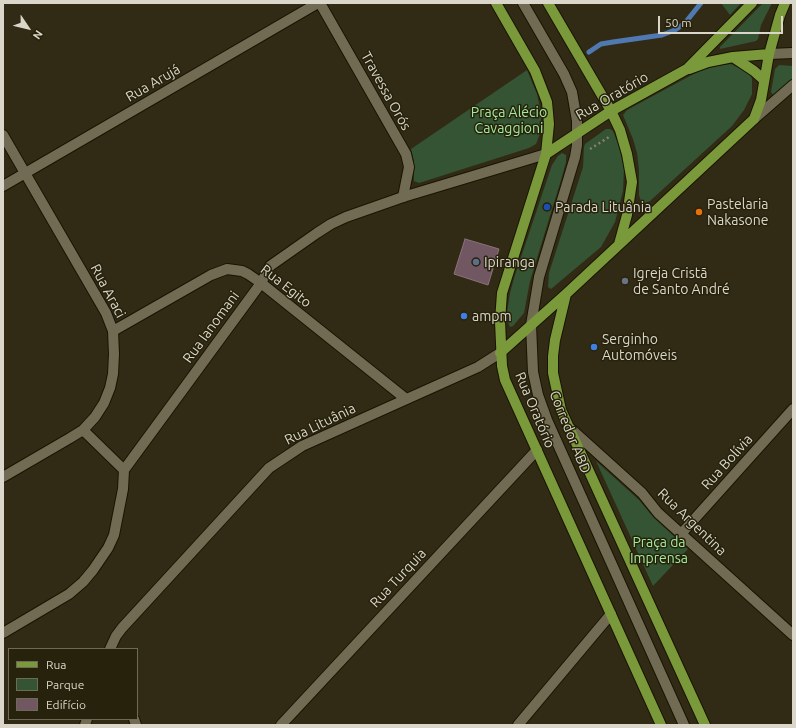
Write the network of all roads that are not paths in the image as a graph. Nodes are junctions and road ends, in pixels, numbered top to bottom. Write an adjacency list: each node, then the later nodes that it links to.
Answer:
1 (319, 3): 18 (street, Rua Arujá); 20 (street, Travessa Orós)
2 (496, 3): 17 (main road)
3 (523, 3): 15 (street, Corredor ABD)
4 (548, 3): 13 (main road)
5 (752, 3): 10 (main road, Rua Oratório)
6 (785, 3): 8 (main road)
7 (793, 53): 8 (street)
8 (769, 54): 9 (main road); 11 (main road)
9 (733, 57): 10 (main road); 11 (main road)
10 (687, 69): 13 (main road, Rua Oratório)
11 (764, 80): 14 (main road)
12 (793, 85): 14 (street)
13 (610, 111): 15 (main road, Rua Oratório); 21 (main road)
14 (754, 119): 21 (main road)
15 (577, 132): 17 (main road, Rua Oratório); 24 (street, Corredor ABD)
16 (3, 135): 18 (street, Rua Araci)
17 (546, 154): 20 (street, Rua Ianomani); 26 (main road, Rua Oratório)
18 (26, 173): 19 (street, Rua Arujá); 25 (street, Rua Araci)
19 (3, 186)
20 (403, 198): 22 (street, Rua Ianomani)
21 (619, 244): 23 (main road)
22 (261, 283): 25 (street, Rua Egito); 27 (street, Rua Egito); 32 (street, Rua Ianomani)
23 (566, 294): 24 (main road, Rua Lituânia); 29 (main road, Rua Oratório)
24 (531, 325): 26 (main road, Rua Lituânia); 42 (street, Corredor ABD)
25 (113, 331): 30 (street, Rua Araci)
26 (500, 353): 27 (street, Rua Lituânia); 31 (main road, Rua Oratório)
27 (406, 399): 38 (street, Rua Lituânia)
28 (793, 409): 34 (street, Rua Bolívia)
29 (571, 429): 34 (street, Rua Argentina); 43 (main road, Rua Oratório)
30 (83, 430): 32 (street); 33 (street, Rua Araci)
31 (537, 450): 35 (main road, Rua Oratório); 39 (street, Rua Turquia)
32 (124, 470): 36 (street)
33 (3, 477)
34 (681, 534): 37 (street, Rua Argentina)
35 (611, 614): 40 (street); 41 (main road, Rua Oratório)
36 (3, 633)
37 (793, 636)
38 (110, 648)
39 (281, 725)
40 (518, 725)
41 (660, 725)
42 (684, 725)
43 (705, 725)

